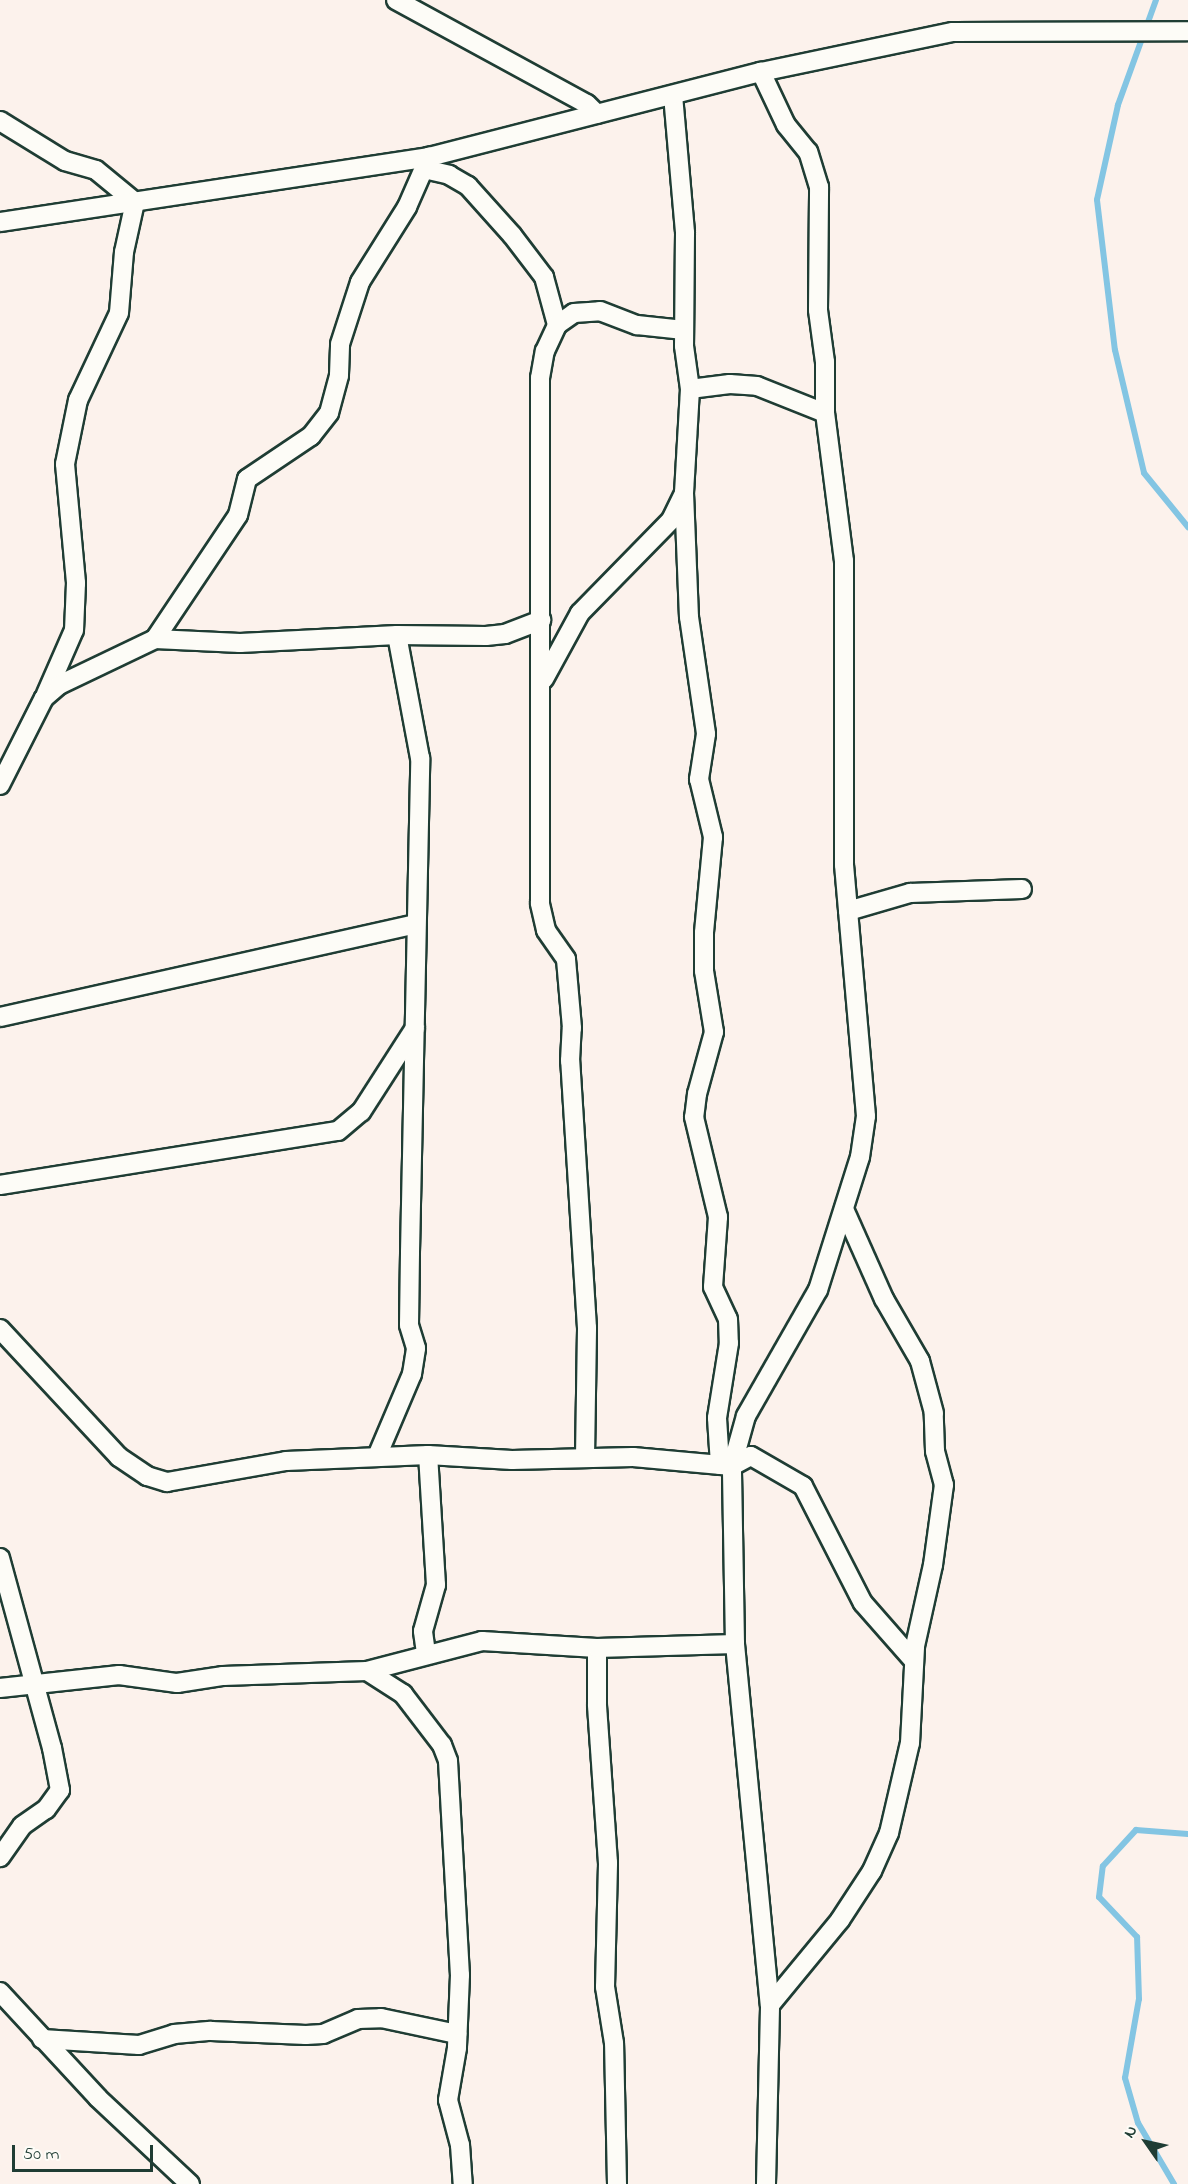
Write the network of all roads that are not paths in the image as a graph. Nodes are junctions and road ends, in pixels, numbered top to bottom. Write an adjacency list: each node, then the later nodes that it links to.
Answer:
1 (396, 0): 5 (street)
2 (1188, 31): 3 (street)
3 (761, 72): 4 (street); 13 (street)
4 (673, 95): 5 (street); 11 (street)
5 (597, 114): 7 (street)
6 (0, 121): 8 (street)
7 (427, 163): 8 (street); 10 (street); 17 (street)
8 (135, 202): 9 (street); 19 (street)
9 (0, 222)
10 (557, 325): 11 (street); 15 (street)
11 (684, 330): 12 (street)
12 (690, 389): 13 (street); 14 (street)
13 (825, 413): 22 (street)
14 (684, 493): 18 (street); 32 (street)
15 (541, 620): 16 (street); 18 (street)
16 (397, 635): 17 (street); 23 (street)
17 (154, 639): 19 (street)
18 (542, 684): 31 (street)
19 (44, 698): 20 (street)
20 (0, 785)
21 (1022, 889): 22 (street)
22 (848, 911): 27 (street)
23 (416, 924): 24 (street); 25 (street)
24 (0, 1017)
25 (415, 1028): 26 (street); 29 (street)
26 (0, 1185)
27 (844, 1209): 32 (street); 37 (street)
28 (0, 1329): 29 (street)
29 (378, 1454): 30 (street)
30 (428, 1455): 31 (street); 36 (street)
31 (585, 1457): 32 (street)
32 (726, 1465): 34 (street); 37 (street)
33 (0, 1558): 39 (street)
34 (735, 1644): 35 (street); 43 (street)
35 (597, 1648): 36 (street); 48 (street)
36 (426, 1653): 38 (street)
37 (914, 1661): 43 (street)
38 (367, 1671): 39 (street); 44 (street)
39 (33, 1685): 40 (street); 41 (street)
40 (0, 1688)
41 (0, 1857)
42 (0, 1992): 45 (street)
43 (770, 2005): 49 (street)
44 (458, 2034): 45 (street); 47 (street)
45 (42, 2039): 46 (street)
46 (190, 2184)
47 (463, 2184)
48 (617, 2184)
49 (766, 2184)

